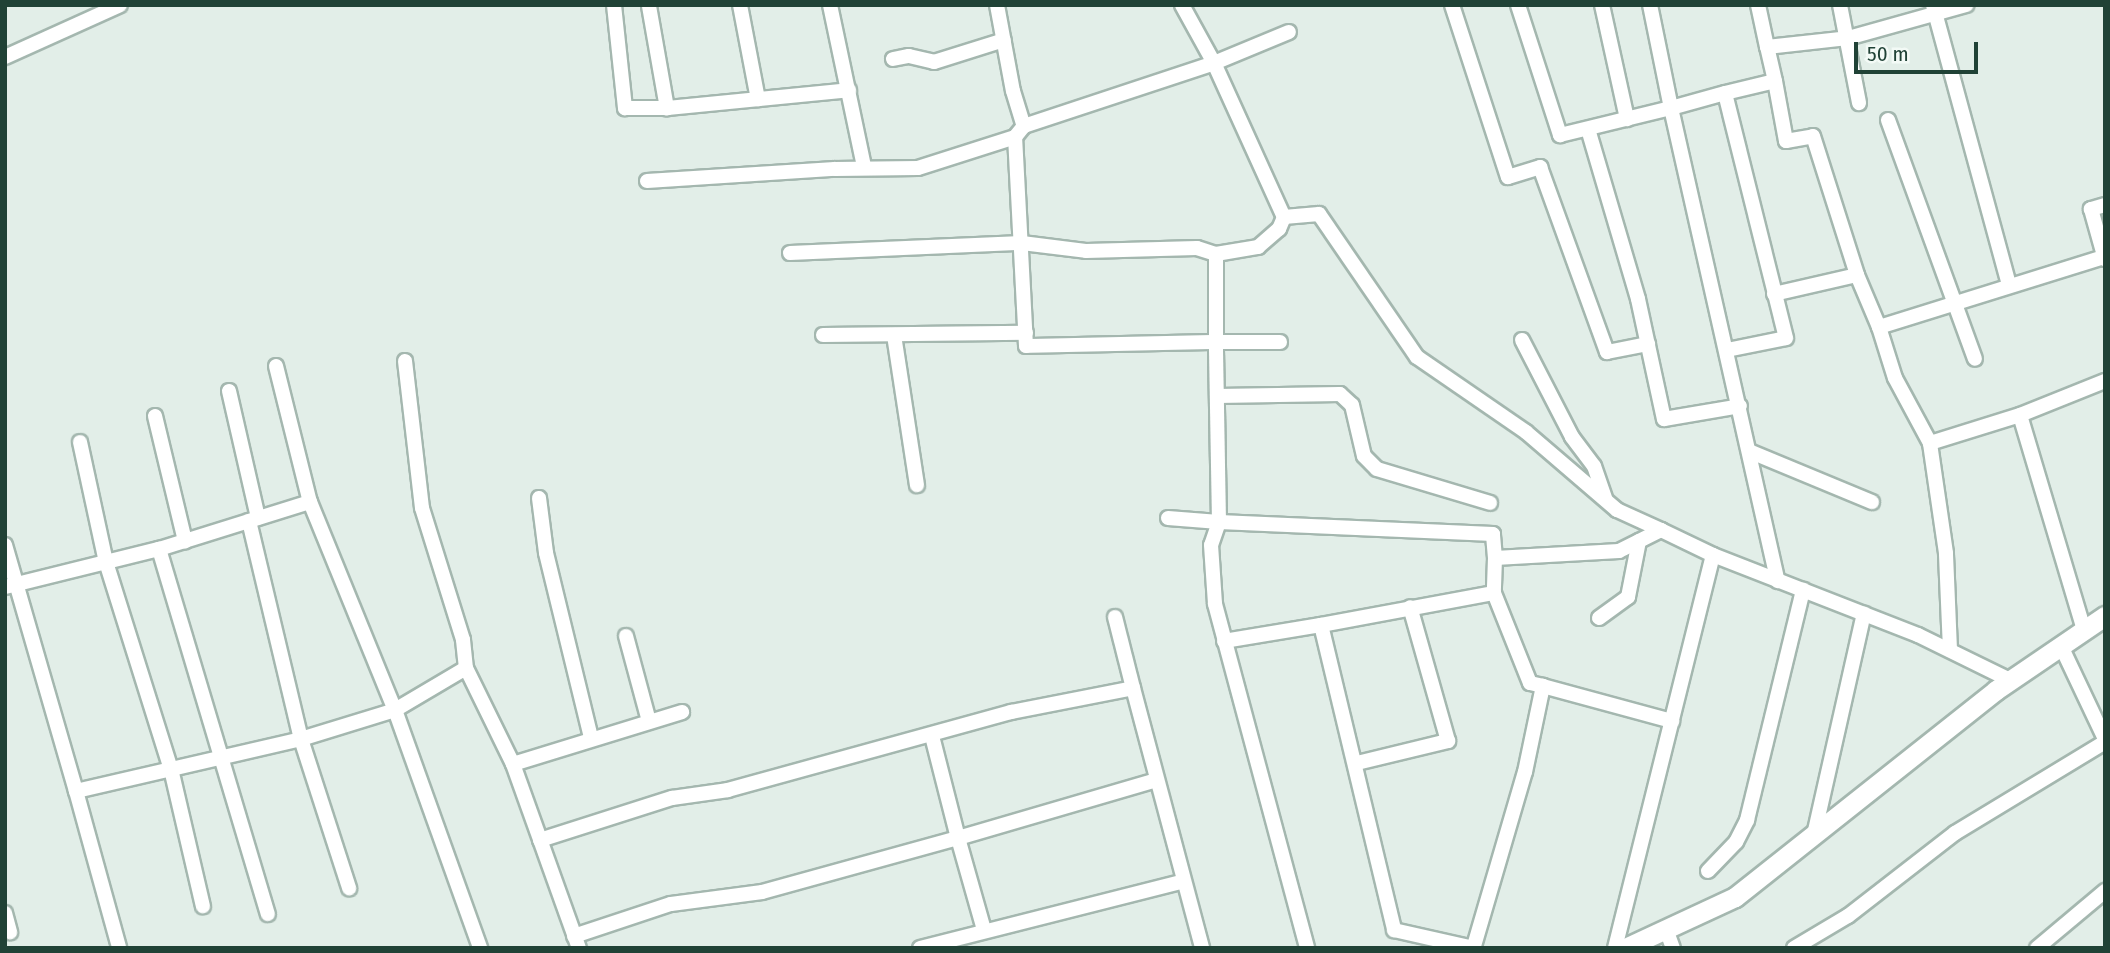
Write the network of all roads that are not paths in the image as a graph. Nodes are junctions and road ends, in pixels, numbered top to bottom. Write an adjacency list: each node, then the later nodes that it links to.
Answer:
1 (120, 5): 20 (street)
2 (614, 5): 28 (street)
3 (740, 5): 26 (street)
4 (830, 5): 24 (street)
5 (997, 5): 18 (street)
6 (1182, 5): 22 (street)
7 (1452, 5): 53 (street)
8 (1518, 5): 32 (street)
9 (1602, 5): 30 (street)
10 (1650, 5): 29 (street)
11 (1758, 5): 19 (street)
12 (1840, 5): 17 (street)
13 (1966, 5): 15 (street)
14 (649, 6): 28 (street)
15 (1934, 11): 17 (street); 43 (street)
16 (1289, 32): 22 (street)
17 (1848, 38): 19 (street); 27 (street)
18 (1004, 40): 21 (street); 33 (street)
19 (1767, 47): 23 (street)
20 (5, 57)
21 (893, 59)
22 (1214, 63): 33 (street); 37 (street)
23 (1774, 81): 25 (street); 42 (street)
24 (849, 90): 26 (street); 34 (street)
25 (1725, 93): 29 (street); 44 (street)
26 (758, 99): 28 (street)
27 (1859, 103)
28 (667, 108)
29 (1671, 108): 30 (street); 54 (street)
30 (1628, 119): 32 (street)
31 (1888, 120): 45 (street)
32 (1588, 128): 53 (street)
33 (1020, 131): 34 (street); 38 (street)
34 (864, 167): 35 (street)
35 (647, 181)
36 (2105, 205): 41 (street)
37 (1284, 217): 40 (street); 69 (street)
38 (1022, 243): 39 (street); 40 (street); 47 (street)
39 (790, 253)
40 (1216, 254): 51 (street)
41 (2104, 258): 43 (street)
42 (1857, 275): 44 (street); 46 (street)
43 (2009, 285): 45 (street)
44 (1774, 294): 54 (street)
45 (1953, 301): 46 (street); 55 (street)
46 (1879, 327): 65 (street)
47 (1026, 333): 49 (street); 51 (street)
48 (823, 335): 49 (street)
49 (894, 335): 67 (street)
50 (1522, 340): 69 (street)
51 (1216, 342): 52 (street); 60 (street)
52 (1280, 342)
53 (1648, 344): 61 (street)
54 (1727, 350): 61 (street)
55 (1975, 359)
56 (405, 361): 99 (street)
57 (276, 366): 70 (street)
58 (2105, 381): 62 (street)
59 (229, 391): 74 (street)
60 (1217, 396): 72 (street); 75 (street)
61 (1740, 406): 66 (street)
62 (2020, 415): 65 (street); 94 (street)
63 (155, 416): 77 (street)
64 (80, 442): 83 (street)
65 (1930, 443): 98 (street)
66 (1751, 452): 71 (street); 84 (street)
67 (917, 485)
68 (539, 498): 108 (street)
69 (1606, 500): 76 (street)
70 (310, 502): 74 (street); 103 (street)
71 (1872, 502)
72 (1490, 503)
73 (1168, 518): 75 (street)
74 (254, 520): 77 (street); 109 (street)
75 (1219, 522): 82 (street); 96 (street)
76 (1661, 530): 78 (street); 81 (street)
77 (185, 541): 80 (street)
78 (1639, 541): 82 (street); 92 (street)
79 (5, 545): 85 (street)
80 (159, 549): 83 (street); 111 (street)
81 (1713, 555): 84 (street); 106 (street)
82 (1495, 558): 87 (street)
83 (106, 562): 85 (street); 114 (street)
84 (1778, 581): 86 (street)
85 (11, 586): 116 (street)
86 (1803, 590): 89 (street); 120 (street)
87 (1494, 593): 88 (street); 101 (street)
88 (1410, 607): 93 (street); 112 (street)
89 (1864, 614): 98 (street); 117 (street)
90 (2105, 616): 94 (street)
91 (1115, 617): 102 (street)
92 (1599, 618)
93 (1321, 625): 96 (street); 112 (street)
94 (2084, 630): 97 (street)
95 (626, 636): 105 (street)
96 (1224, 641): 136 (street)
97 (2061, 646): 100 (street); 110 (street)
98 (1950, 650): 100 (street)
99 (466, 668): 103 (street); 113 (street)
100 (2010, 680): 117 (street)
101 (1543, 686): 106 (street); 132 (street)
102 (1133, 688): 107 (street); 115 (street)
103 (395, 710): 109 (street); 133 (street)
104 (681, 712): 105 (street)
105 (649, 721): 108 (street)
106 (1672, 721): 137 (street)
107 (932, 736): 118 (street); 119 (street)
108 (591, 737): 113 (street)
109 (301, 739): 111 (street); 122 (street)
110 (2105, 740): 139 (street)
111 (223, 757): 114 (street); 126 (street)
112 (1357, 763): 132 (street)
113 (513, 764): 119 (street)
114 (171, 769): 116 (street); 124 (street)
115 (1156, 780): 118 (street); 121 (street)
116 (76, 791): 131 (street)
117 (1814, 835): 129 (street)
118 (958, 838): 127 (street); 130 (street)
119 (540, 840): 130 (street)
120 (1708, 871)
121 (1181, 881): 127 (street); 135 (street)
122 (349, 888)
123 (2105, 891): 140 (street)
124 (203, 906)
125 (5, 913): 128 (street)
126 (268, 914)
127 (984, 930): 134 (street)
128 (10, 932)
129 (1669, 939): 138 (street)
130 (576, 942)
131 (120, 947)
132 (1474, 947)
133 (480, 948)
134 (920, 948)
135 (1202, 948)
136 (1307, 948)
137 (1615, 948)
138 (1625, 948)
139 (1794, 948)
140 (2038, 948)

